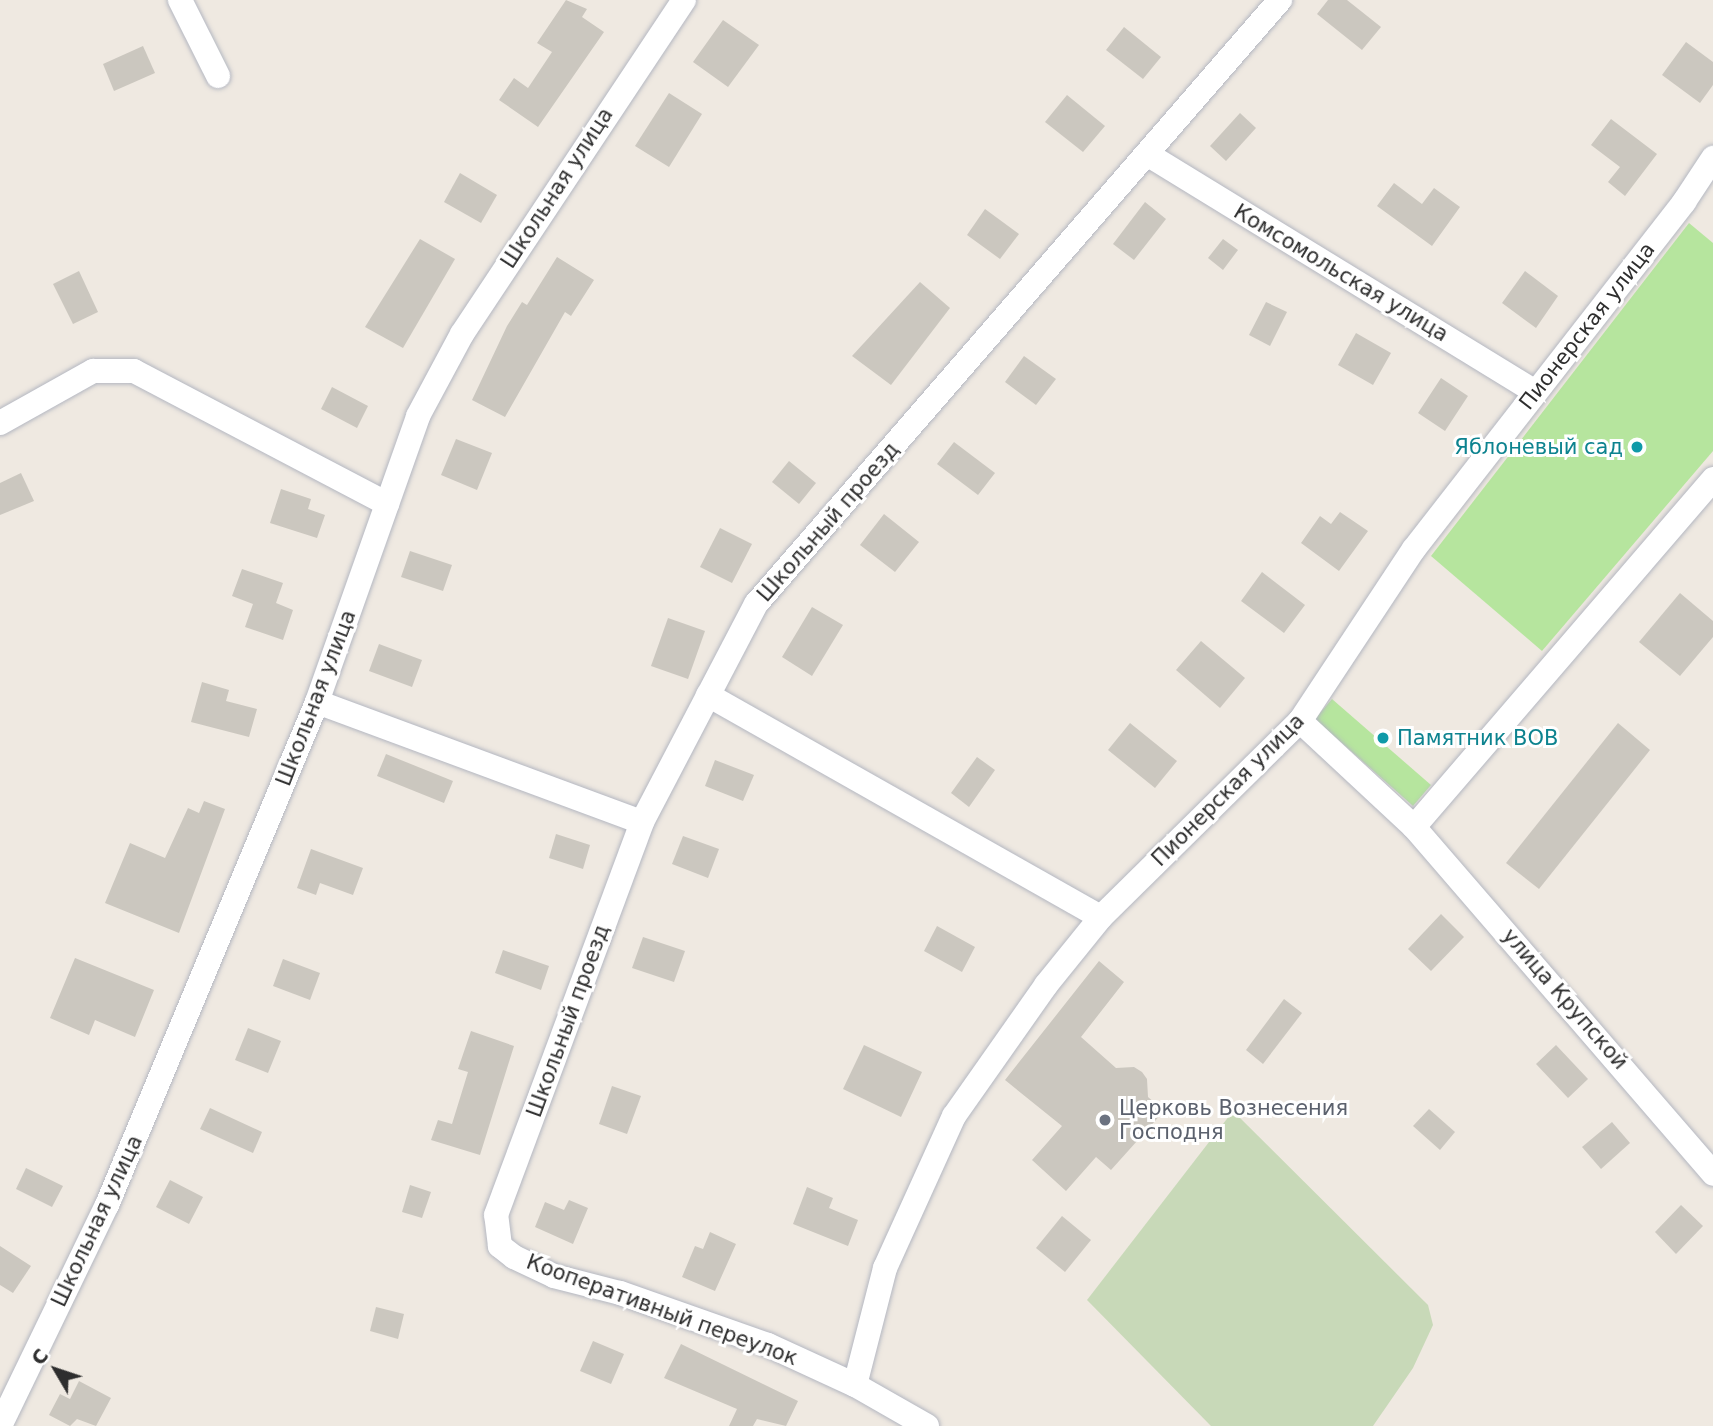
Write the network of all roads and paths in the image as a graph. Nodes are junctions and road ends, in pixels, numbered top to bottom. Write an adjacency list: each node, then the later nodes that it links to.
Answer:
1 (180, 0): 4 (street)
2 (684, 0): 10 (street, Школьная улица)
3 (1280, 0): 5 (street, Школьный проезд)
4 (218, 76)
5 (1147, 154): 7 (street, Комсомольская улица); 11 (street, Школьный проезд)
6 (1713, 158): 7 (street, Пионерская улица)
7 (1535, 392): 13 (street, Пионерская улица)
8 (0, 423): 10 (street)
9 (1713, 480): 15 (street)
10 (387, 504): 12 (street, Школьная улица)
11 (708, 695): 14 (street, Школьный проезд); 16 (street)
12 (317, 702): 14 (street); 20 (street, Школьная улица)
13 (1300, 721): 15 (street, улица Крупской); 16 (street, Пионерская улица)
14 (642, 822): 18 (street, Школьный проезд)
15 (1414, 827): 17 (street, улица Крупской)
16 (1101, 917): 19 (street, Пионерская улица)
17 (1713, 1174)
18 (496, 1215): 19 (street, Кооперативный переулок)
19 (856, 1385): 21 (street, Кооперативный переулок)
20 (0, 1426)
21 (927, 1426)

